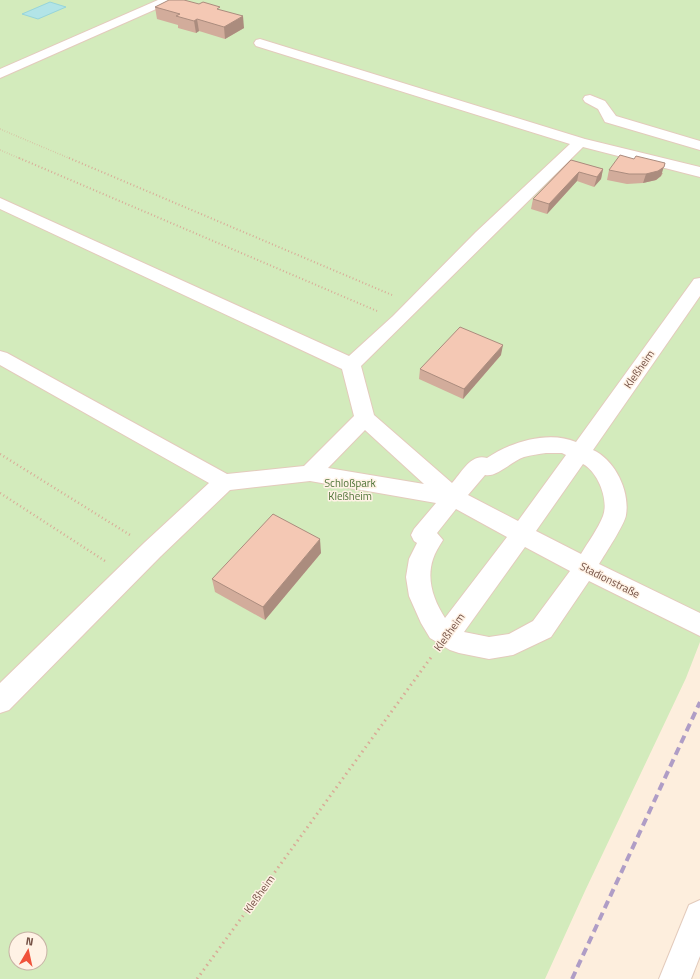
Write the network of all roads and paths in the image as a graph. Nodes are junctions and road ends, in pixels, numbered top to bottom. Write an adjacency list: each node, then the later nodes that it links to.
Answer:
1 (165, 0): 3 (street)
2 (260, 43): 6 (street)
3 (0, 74)
4 (590, 99): 7 (street)
5 (0, 129): 12 (path)
6 (580, 142): 9 (street); 12 (street)
7 (700, 146)
8 (0, 150): 13 (path)
9 (700, 172)
10 (0, 203): 15 (street)
11 (700, 284): 17 (street, Kleßheim)
12 (414, 305): 13 (street)
13 (399, 320): 15 (street)
14 (0, 357): 20 (street)
15 (351, 364): 16 (street)
16 (365, 418): 19 (street); 22 (street)
17 (580, 452): 22 (street); 23 (street, Kleßheim); 25 (street)
18 (0, 454): 24 (path)
19 (310, 473): 20 (street); 22 (street)
20 (224, 482): 24 (street)
21 (0, 493): 26 (path)
22 (452, 497): 23 (street, Stadionstraße); 28 (street)
23 (521, 535): 25 (street, Stadionstraße); 28 (street, Kleßheim)
24 (152, 550): 26 (street)
25 (585, 568): 27 (street, Stadionstraße); 28 (street)
26 (127, 575): 29 (street)
27 (700, 625)
28 (447, 635): 31 (path, Kleßheim)
29 (0, 701)
30 (700, 916): 32 (street)
31 (197, 979)
32 (675, 979)

